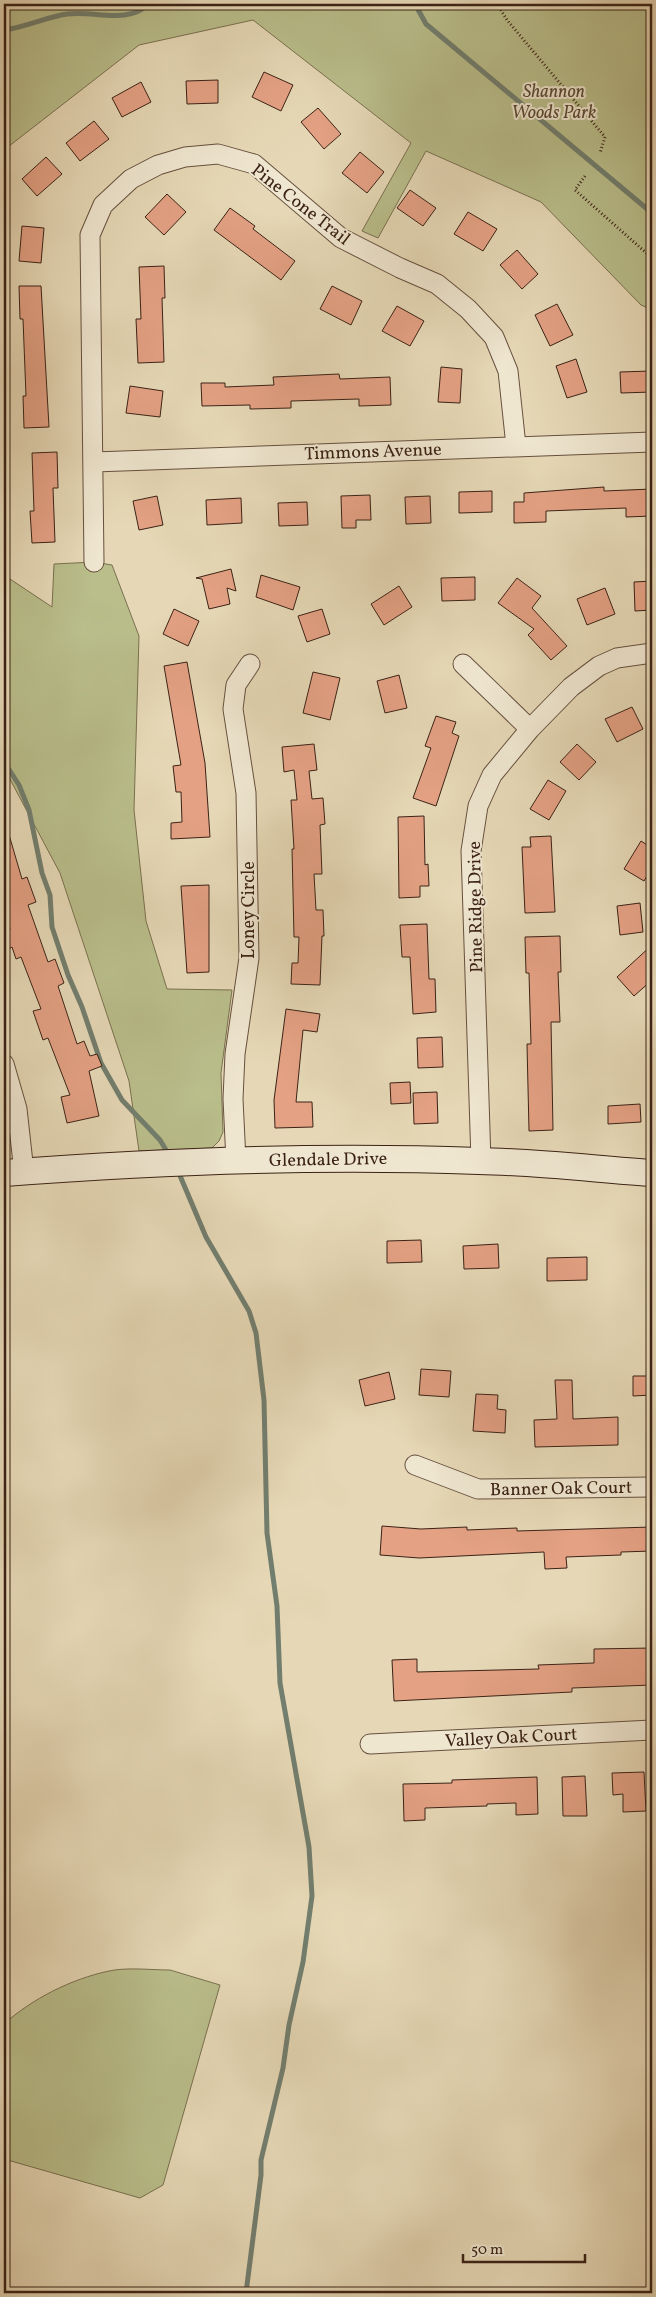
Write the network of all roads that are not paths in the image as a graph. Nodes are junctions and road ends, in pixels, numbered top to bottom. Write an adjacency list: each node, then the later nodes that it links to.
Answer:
1 (652, 442): 2 (street, Timmons Avenue)
2 (516, 446): 3 (street, Timmons Avenue); 3 (street, Pine Cone Trail)
3 (94, 462): 4 (street, Pine Cone Trail)
4 (94, 562)
5 (652, 653): 8 (street, Pine Ridge Drive)
6 (250, 664): 10 (street, Loney Circle)
7 (463, 664): 8 (street)
8 (530, 729): 11 (street, Pine Ridge Drive)
9 (4, 1064): 12 (street)
10 (236, 1161): 11 (street, Glendale Drive); 12 (street, Glendale Drive)
11 (481, 1161): 13 (street, Glendale Drive)
12 (14, 1172)
13 (652, 1173)
14 (415, 1465): 15 (street, Banner Oak Court)
15 (652, 1487)
16 (652, 1730): 17 (street, Valley Oak Court)
17 (370, 1744)

